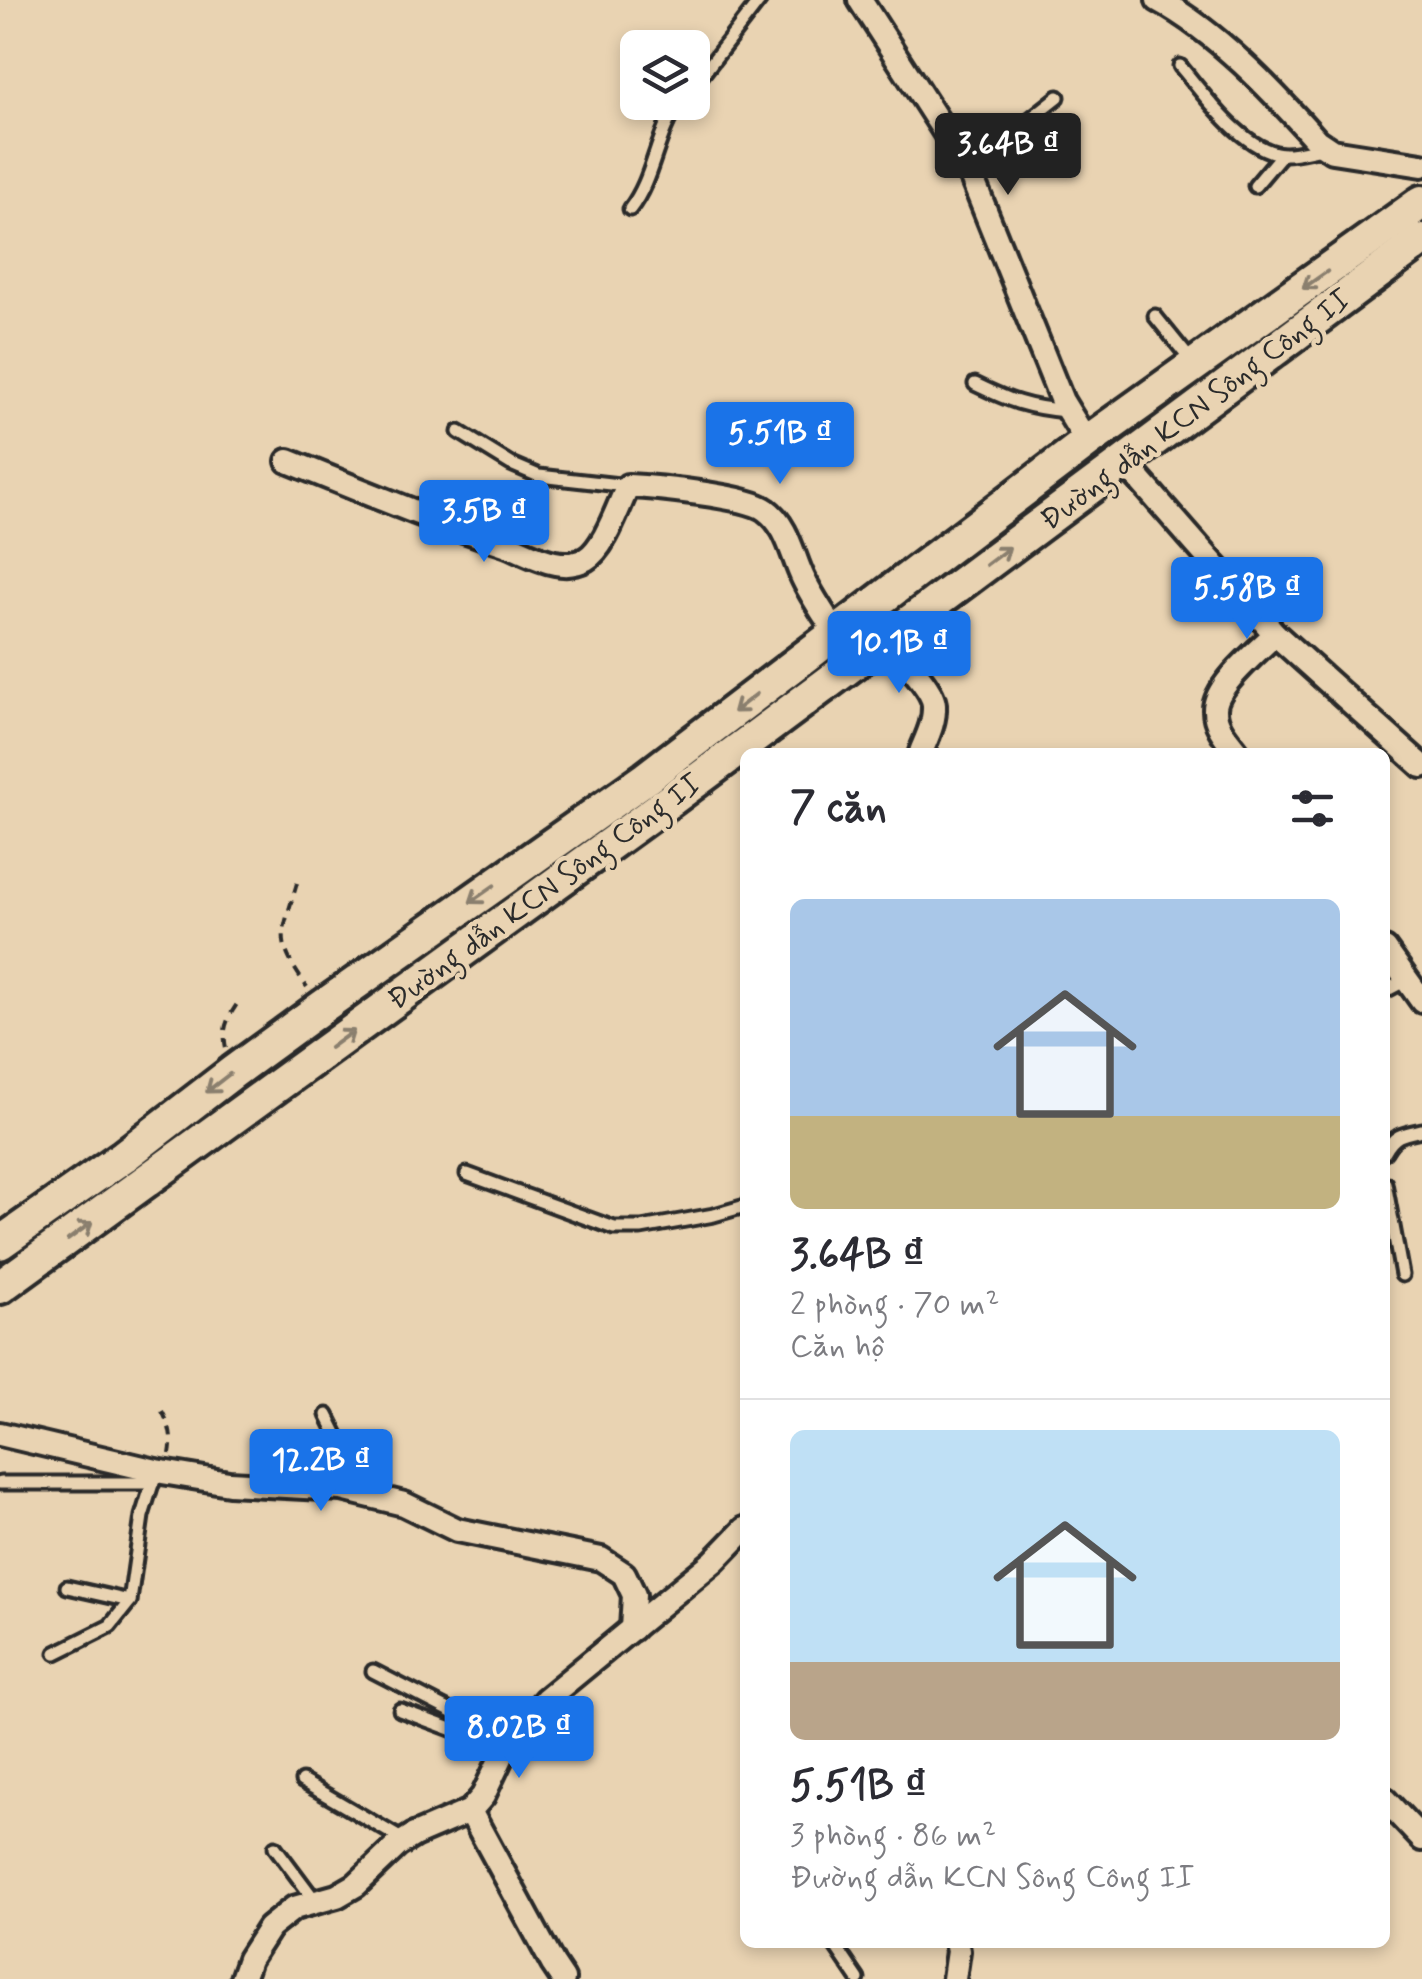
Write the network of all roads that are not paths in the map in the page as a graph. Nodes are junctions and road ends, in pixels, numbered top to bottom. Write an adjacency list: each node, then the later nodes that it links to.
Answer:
1 (760, 0): 4 (lane)
2 (860, 0): 11 (street)
3 (1158, 0): 8 (street)
4 (710, 65)
5 (1180, 66): 9 (lane)
6 (1058, 97): 11 (lane)
7 (667, 120): 14 (lane)
8 (1326, 147): 9 (lane); 10 (street)
9 (1282, 154): 12 (lane)
10 (1422, 164)
11 (968, 168): 20 (street)
12 (1255, 186)
13 (1422, 202): 16 (street, Đường dẫn KCN Sông Công II)
14 (630, 209)
15 (1422, 240): 16 (street, Đường dẫn KCN Sông Công II)
16 (1384, 249): 18 (street, Đường dẫn KCN Sông Công II, one-way to 18); 24 (street, Đường dẫn KCN Sông Công II)
17 (1155, 316): 18 (lane)
18 (1195, 365): 22 (street, Đường dẫn KCN Sông Công II)
19 (975, 384): 20 (lane)
20 (1068, 411): 22 (street)
21 (459, 432): 25 (lane)
22 (1087, 442): 26 (street, Đường dẫn KCN Sông Công II)
23 (288, 461): 25 (street)
24 (1124, 462): 27 (street); 28 (street, Đường dẫn KCN Sông Công II, one-way to 24)
25 (628, 486): 26 (street)
26 (835, 632): 43 (street, Đường dẫn KCN Sông Công II, one-way to 43)
27 (1274, 634): 32 (street); 33 (street)
28 (886, 640): 30 (street, Đường dẫn KCN Sông Công II, one-way to 28); 31 (street)
29 (740, 748): 44 (street, Đường dẫn KCN Sông Công II, one-way to 29)
30 (741, 748)
31 (923, 748)
32 (1234, 748)
33 (1422, 766)
34 (1390, 956): 35 (street)
35 (1408, 979): 36 (lane); 37 (street)
36 (1390, 988)
37 (1422, 1001)
38 (1422, 1130): 39 (lane)
39 (1390, 1143)
40 (467, 1174): 41 (lane)
41 (740, 1207)
42 (1390, 1210): 45 (lane)
43 (4, 1240): 44 (street)
44 (30, 1267): 46 (street, Đường dẫn KCN Sông Công II)
45 (1402, 1275)
46 (0, 1287)
47 (327, 1415): 51 (lane)
48 (0, 1434): 49 (street)
49 (158, 1476): 50 (lane); 51 (street); 54 (lane)
50 (0, 1484)
51 (342, 1490): 55 (street)
52 (740, 1535): 55 (street)
53 (67, 1587): 54 (lane)
54 (130, 1600): 56 (lane)
55 (632, 1628): 59 (street)
56 (56, 1652)
57 (373, 1672): 59 (lane)
58 (400, 1710): 59 (lane)
59 (507, 1745): 62 (street)
60 (302, 1781): 64 (lane)
61 (1390, 1805): 63 (street)
62 (470, 1811): 64 (street); 70 (street)
63 (1422, 1839)
64 (405, 1840): 66 (street)
65 (275, 1847): 66 (lane)
66 (316, 1902): 69 (street)
67 (837, 1948): 71 (lane)
68 (957, 1948): 72 (street)
69 (242, 1979)
70 (563, 1979)
71 (858, 1979)
72 (954, 1979)

